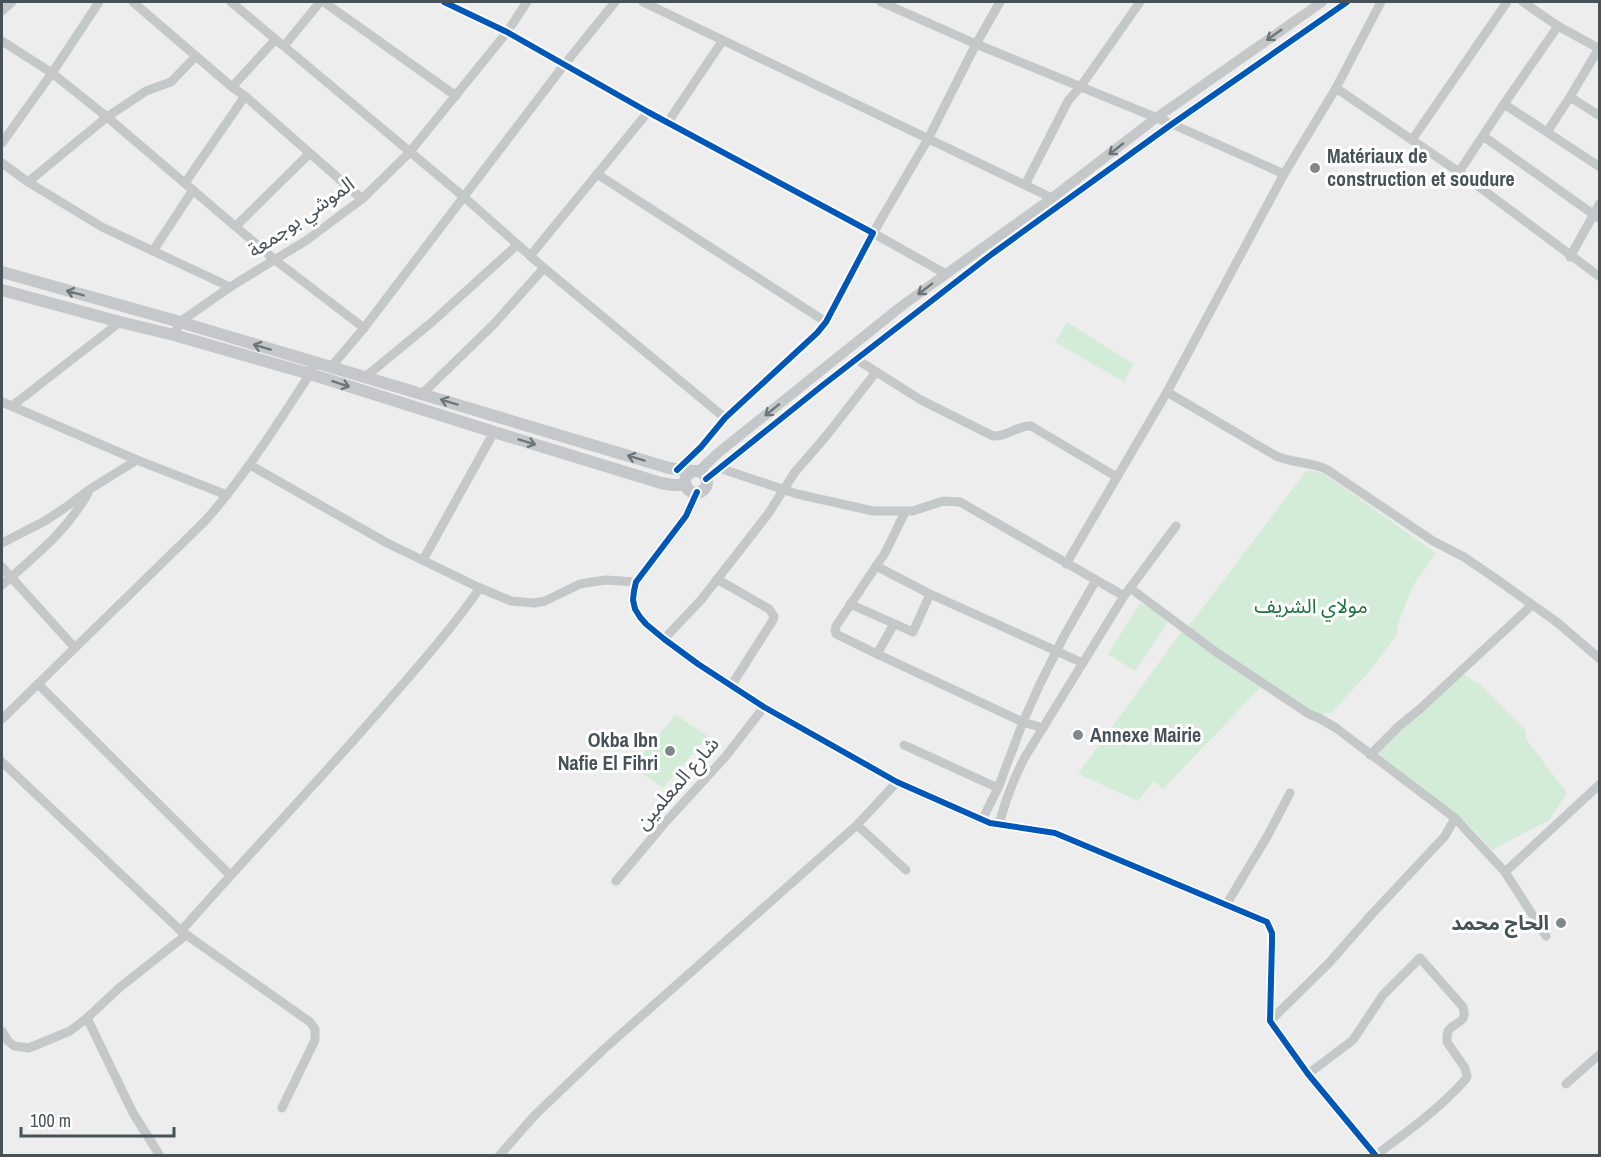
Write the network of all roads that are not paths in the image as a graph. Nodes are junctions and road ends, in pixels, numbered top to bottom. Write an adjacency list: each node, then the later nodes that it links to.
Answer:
1 (12, 2): 20 (street)
2 (99, 2): 31 (street)
3 (133, 2): 29 (street)
4 (231, 2): 23 (street)
5 (322, 2): 27 (street); 36 (street)
6 (444, 2): 22 (street)
7 (528, 2): 22 (street, الموشي بوجمعة)
8 (615, 2): 30 (street)
9 (643, 2): 24 (street)
10 (881, 2): 26 (street)
11 (1000, 2): 26 (street)
12 (1125, 2): 18 (street)
13 (1321, 2): 19 (street); 42 (street, one-way to 42)
14 (1347, 2): 19 (street)
15 (1381, 2): 34 (street)
16 (1507, 2): 48 (street)
17 (1523, 2): 21 (street)
18 (1138, 4): 32 (street)
19 (1334, 10): 44 (street)
20 (2, 11)
21 (1558, 26): 28 (street); 38 (street)
22 (507, 32): 30 (street); 36 (street, الموشي بوجمعة)
23 (275, 39): 27 (street); 33 (street)
24 (723, 40): 43 (street); 47 (street)
25 (2, 41): 31 (street)
26 (976, 44): 32 (street); 47 (street)
27 (284, 46): 50 (street)
28 (1599, 48): 37 (street)
29 (196, 56): 33 (street); 41 (street)
30 (564, 65): 39 (street); 61 (street)
31 (52, 73): 41 (street); 49 (street)
32 (1081, 86): 42 (street); 59 (street)
33 (232, 87): 35 (street)
34 (1336, 88): 48 (street); 56 (street)
35 (245, 96): 51 (street); 58 (street)
36 (456, 96): 50 (street, الموشي بوجمعة)
37 (1570, 97): 40 (street); 45 (street)
38 (1504, 104): 45 (street); 46 (street)
39 (648, 112): 43 (street); 55 (street)
40 (1599, 116)
41 (107, 117): 57 (street); 58 (street)
42 (1156, 118): 44 (street); 62 (street, one-way to 62)
43 (668, 122): 67 (street)
44 (1172, 124): 56 (street); 80 (street)
45 (1547, 132): 53 (street)
46 (1483, 136): 54 (street); 65 (street)
47 (928, 139): 59 (street); 67 (street)
48 (1412, 140): 54 (street)
49 (2, 143)
50 (410, 153): 61 (street); 63 (street, الموشي بوجمعة)
51 (309, 154): 63 (street); 66 (street)
52 (2, 163): 57 (street)
53 (1599, 167)
54 (1459, 172): 71 (street)
55 (597, 174): 70 (street); 83 (street)
56 (1284, 174): 91 (street)
57 (28, 182): 69 (street)
58 (184, 183): 60 (street)
59 (1025, 186): 62 (street)
60 (193, 190): 66 (street); 69 (street)
61 (464, 197): 68 (street); 84 (street)
62 (1052, 198): 75 (street)
63 (362, 199): 72 (street, الموشي بوجمعة)
64 (1599, 203): 65 (street)
65 (1596, 217): 71 (street)
66 (236, 226): 72 (street)
67 (873, 233): 75 (street); 83 (street)
68 (517, 245): 70 (street); 90 (street)
69 (153, 251): 77 (street)
70 (530, 256): 73 (street)
71 (1570, 256): 76 (street)
72 (275, 260): 77 (street, الموشي بوجمعة); 84 (street)
73 (544, 268): 92 (street); 95 (street)
74 (2, 272): 82 (main road, one-way to 74)
75 (946, 274): 79 (street, one-way to 79)
76 (1599, 277)
77 (230, 287): 82 (street, الموشي بوجمعة)
78 (2, 290): 81 (main road)
79 (903, 306): 80 (street); 101 (street, one-way to 101)
80 (912, 315): 86 (street)
81 (120, 322): 85 (main road); 94 (street)
82 (180, 322): 85 (street, الموشي بوجمعة); 88 (main road, one-way to 82)
83 (826, 322): 95 (street)
84 (364, 328): 87 (street)
85 (174, 334): 88 (main road)
86 (856, 359): 89 (street); 99 (street)
87 (331, 367): 88 (main road); 90 (main road)
88 (312, 368): 96 (main road, one-way to 96); 98 (street)
89 (876, 372): 102 (street); 105 (street)
90 (364, 378): 92 (main road)
91 (1167, 392): 102 (street); 124 (street)
92 (422, 394): 100 (main road, one-way to 92)
93 (2, 402): 94 (street)
94 (12, 406): 97 (street)
95 (725, 418): 100 (street)
96 (494, 432): 103 (main road, one-way to 103); 111 (street)
97 (137, 460): 104 (street); 107 (street)
98 (250, 465): 107 (street); 111 (street)
99 (719, 468): 101 (street); 105 (street)
100 (677, 470): 101 (main road)
101 (699, 474): 103 (main road); 106 (main road)
102 (1117, 477): 112 (street)
103 (686, 485): 106 (main road)
104 (90, 489): 110 (street); 115 (street)
105 (784, 489): 108 (street); 116 (street)
106 (697, 492): 118 (street)
107 (227, 495): 127 (street)
108 (905, 512): 112 (street); 113 (street)
109 (1176, 526): 121 (street)
110 (2, 543)
111 (423, 561): 120 (street)
112 (1066, 564): 117 (street)
113 (876, 566): 122 (street); 123 (street)
114 (2, 567): 115 (street)
115 (11, 577): 119 (street); 127 (street)
116 (717, 579): 126 (street); 133 (street)
117 (1096, 580): 121 (street); 128 (street)
118 (636, 582): 120 (street); 126 (street)
119 (2, 585)
120 (480, 588): 151 (street)
121 (1127, 592): 131 (street); 139 (street)
122 (930, 594): 125 (street); 128 (street)
123 (850, 604): 125 (street); 129 (street)
124 (1532, 604): 130 (street); 139 (street)
125 (894, 624): 129 (street)
126 (664, 639): 133 (street)
127 (75, 648): 132 (street)
128 (1056, 651): 131 (street); 136 (street)
129 (877, 654): 136 (street)
130 (1599, 659)
131 (1083, 663): 137 (street)
132 (38, 684): 135 (street); 151 (street)
133 (731, 686): 134 (street)
134 (764, 707): 141 (street); 152 (street, شارع المعلمين)
135 (2, 719)
136 (1023, 722): 137 (street); 143 (street)
137 (1043, 728): 147 (street)
138 (904, 745): 143 (street)
139 (1370, 755): 145 (street)
140 (2, 762): 154 (street)
141 (897, 782): 146 (street); 148 (street)
142 (1599, 784): 150 (street)
143 (998, 788): 146 (street)
144 (1290, 793): 153 (street)
145 (1455, 818): 150 (street); 157 (street)
146 (982, 820): 147 (street)
147 (999, 824): 153 (street)
148 (857, 825): 149 (street); 164 (street)
149 (906, 870)
150 (1505, 872): 155 (street)
151 (230, 875): 154 (street)
152 (616, 881)
153 (1226, 905): 157 (street)
154 (183, 933): 156 (street); 162 (street)
155 (1546, 936)
156 (87, 1018): 158 (street); 163 (street)
157 (1270, 1021): 160 (street)
158 (2, 1031)
159 (1599, 1054): 161 (street)
160 (1308, 1074): 165 (street); 165 (street)
161 (1566, 1084)
162 (282, 1108)
163 (160, 1155)
164 (499, 1155)
165 (1376, 1155)

